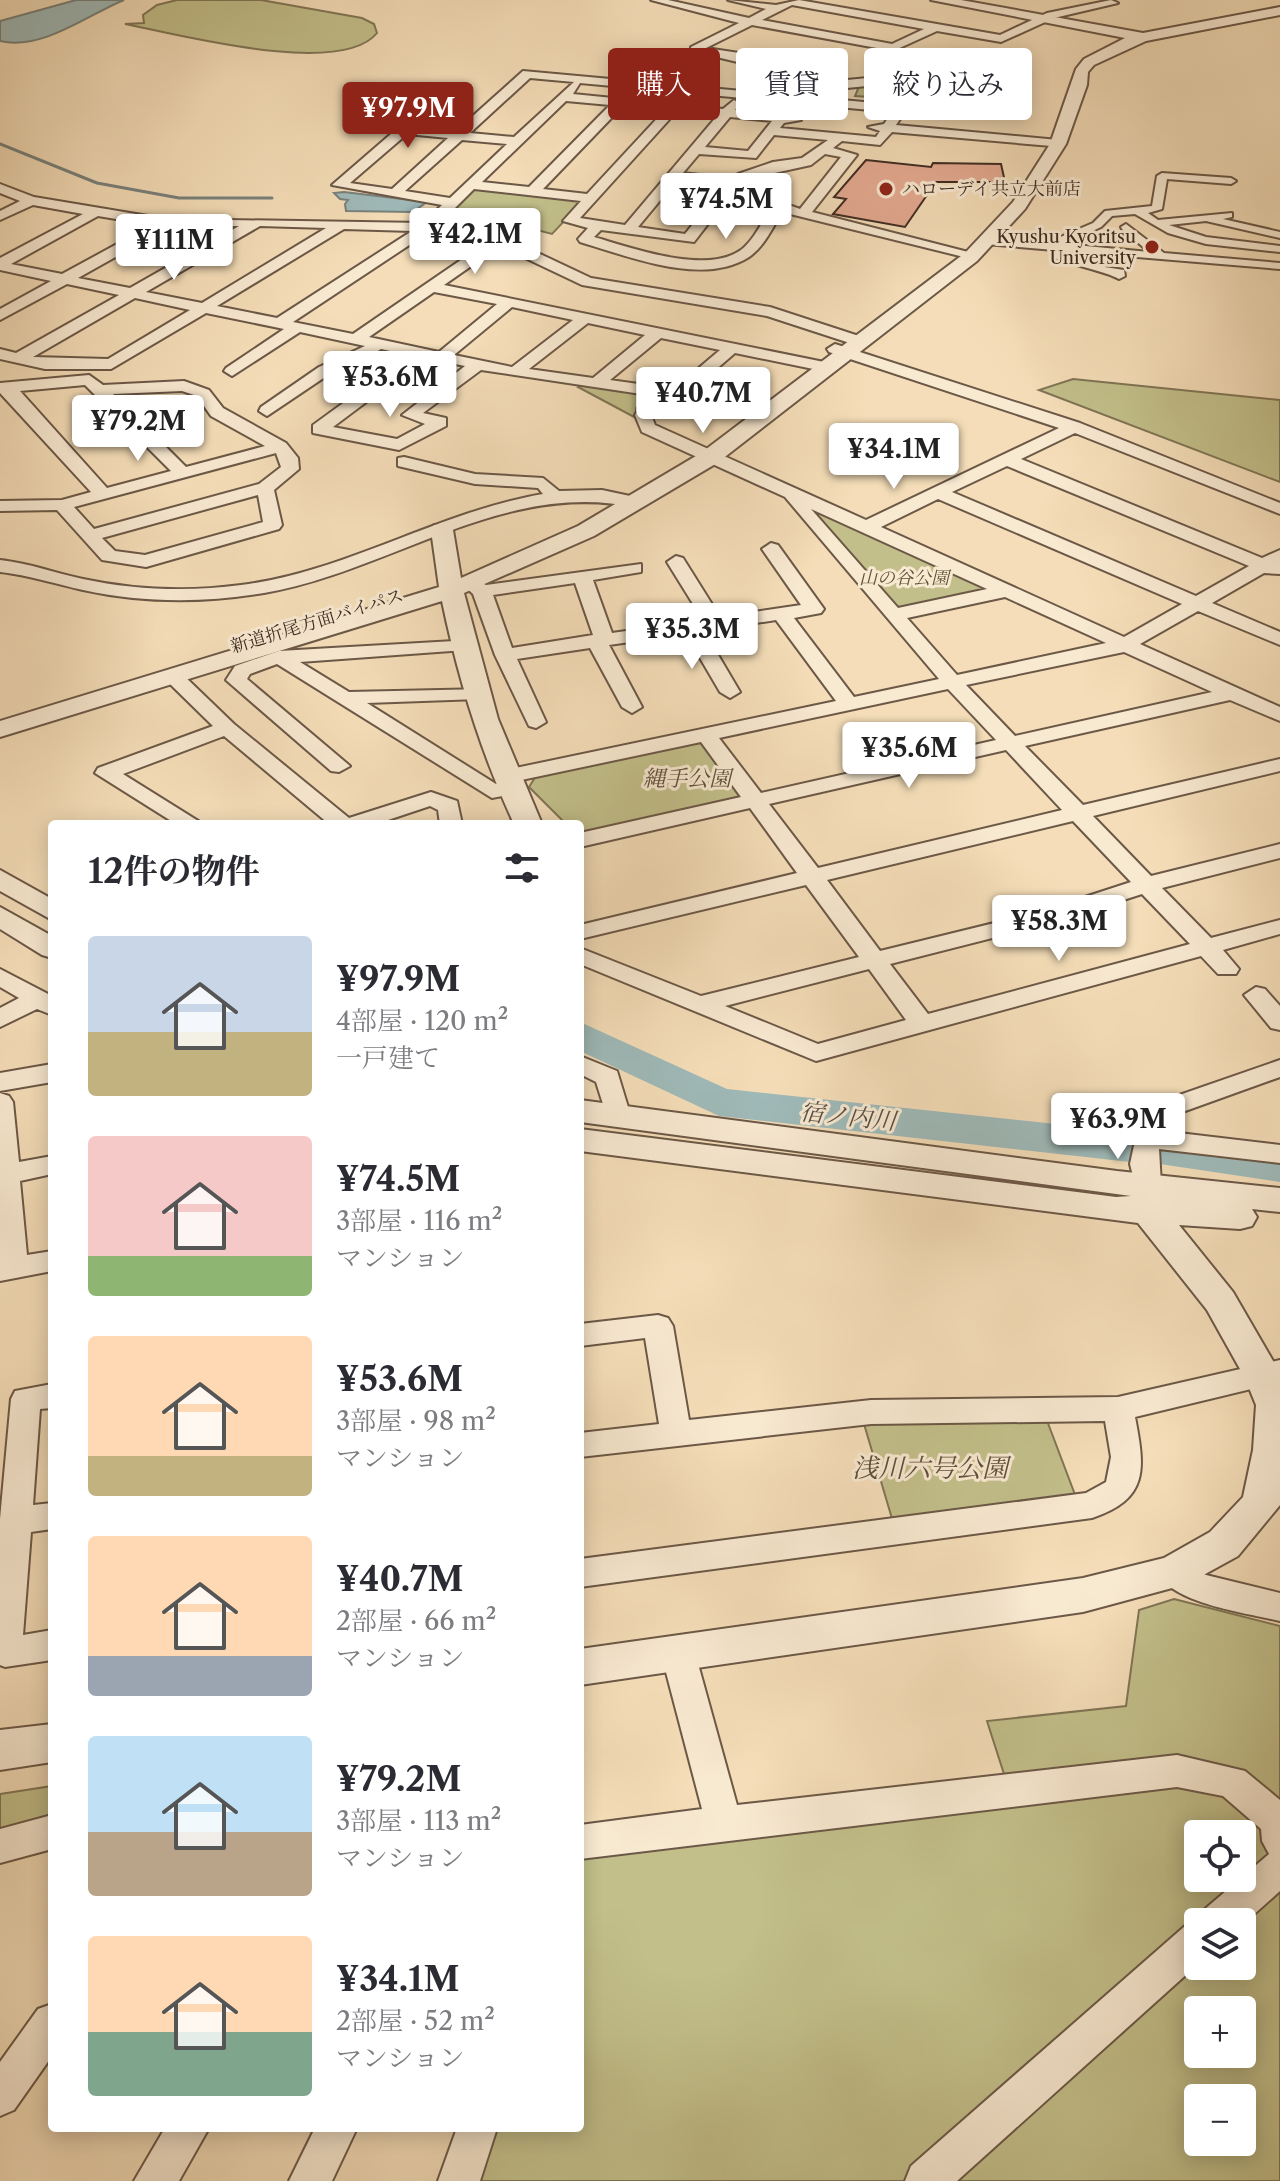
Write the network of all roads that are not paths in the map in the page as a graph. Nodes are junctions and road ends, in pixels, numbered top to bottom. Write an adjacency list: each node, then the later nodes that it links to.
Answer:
1 (656, 0): 9 (street)
2 (694, 0): 9 (street)
3 (733, 0): 10 (street)
4 (1096, 0): 7 (street)
5 (1130, 0): 7 (street)
6 (792, 1): 10 (street); 15 (street)
7 (1113, 3): 12 (street)
8 (935, 6): 12 (street); 14 (street)
9 (678, 7): 13 (street)
10 (777, 8): 13 (street)
11 (1280, 9): 16 (street)
12 (1042, 18): 14 (street); 16 (street)
13 (747, 21): 15 (street); 17 (street)
14 (1024, 27): 15 (street)
15 (934, 28)
16 (1138, 36): 36 (street)
17 (736, 58)
18 (581, 80): 19 (street); 20 (street); 33 (street)
19 (736, 94)
20 (564, 97): 22 (street); 35 (street)
21 (736, 100): 24 (street)
22 (608, 102)
23 (720, 112): 24 (street)
24 (726, 113): 26 (street); 37 (street)
25 (608, 114): 44 (street)
26 (736, 114)
27 (662, 120): 47 (street)
28 (780, 120): 32 (street)
29 (802, 120): 31 (street)
30 (893, 120): 31 (street)
31 (888, 128): 34 (street); 36 (street)
32 (772, 131): 34 (street); 37 (street)
33 (459, 135): 35 (street); 45 (street); 45 (street)
34 (840, 137): 38 (street)
35 (516, 141): 41 (street)
36 (1049, 143): 68 (street); 71 (street)
37 (695, 150): 39 (street)
38 (822, 150): 46 (street); 46 (street)
39 (675, 176): 43 (street); 65 (street)
40 (1231, 181): 51 (street)
41 (471, 185): 44 (street); 49 (street)
42 (0, 188): 48 (street)
43 (727, 190): 50 (street); 65 (street)
44 (532, 192): 47 (street)
45 (394, 194): 49 (street)
46 (800, 195): 55 (street)
47 (590, 198): 61 (street)
48 (31, 201): 54 (street); 56 (street)
49 (451, 202): 63 (street)
50 (778, 207): 55 (street); 61 (street)
51 (1175, 207): 52 (street); 57 (street); 57 (street)
52 (1139, 212): 53 (street); 60 (street)
53 (1109, 213): 64 (street); 69 (street)
54 (93, 214): 59 (street); 73 (street)
55 (803, 214): 71 (street)
56 (0, 216)
57 (1206, 218): 60 (street); 66 (street)
58 (257, 222): 59 (street); 62 (street); 79 (street)
59 (166, 223): 76 (street)
60 (1155, 223): 64 (street); 70 (street)
61 (598, 225): 65 (street)
62 (338, 227): 63 (street); 81 (street)
63 (427, 227): 67 (street); 85 (street)
64 (1126, 227): 72 (street)
65 (628, 230)
66 (1280, 235)
67 (499, 240): 77 (street); 78 (street)
68 (986, 241): 69 (street); 71 (street)
69 (1058, 247): 72 (street); 75 (street)
70 (1280, 249)
71 (963, 256): 91 (street, 新道折尾方面バイパス)
72 (1161, 256): 74 (street)
73 (0, 265): 76 (street)
74 (1280, 266)
75 (1119, 276)
76 (66, 279): 79 (street); 83 (street)
77 (587, 282): 82 (street); 91 (street)
78 (433, 287): 80 (street); 88 (street)
79 (133, 293): 81 (street); 95 (street)
80 (508, 303): 82 (street); 94 (street)
81 (207, 308): 85 (street); 95 (street)
82 (545, 310): 84 (street)
83 (0, 315)
84 (584, 319): 87 (street); 98 (street)
85 (279, 324): 86 (street)
86 (297, 327): 88 (street); 97 (street)
87 (657, 333): 90 (street); 99 (street)
88 (356, 339): 89 (street)
89 (379, 344): 92 (street); 104 (street)
90 (731, 348): 91 (street); 102 (street)
91 (839, 352): 103 (street, 新道折尾方面バイパス); 105 (street)
92 (422, 353): 94 (street); 96 (street)
93 (0, 354): 95 (street)
94 (442, 357): 96 (street)
95 (19, 358)
96 (478, 364): 98 (street)
97 (232, 371)
98 (515, 372): 99 (street)
99 (599, 381): 102 (street)
100 (4, 388): 101 (street); 114 (street)
101 (102, 390): 106 (street); 110 (street)
102 (672, 392): 103 (street); 107 (street)
103 (767, 406): 107 (street, 新道折尾方面バイパス)
104 (267, 411)
105 (1074, 427): 108 (street); 119 (street)
106 (280, 447): 110 (street); 111 (street)
107 (702, 455): 112 (street); 116 (street, 新道折尾方面バイパス)
108 (1008, 460): 113 (street); 125 (street)
109 (404, 462): 115 (street)
110 (183, 473): 114 (street)
111 (265, 488): 122 (street); 122 (street)
112 (788, 493): 120 (street); 133 (street)
113 (939, 493): 120 (street); 131 (street)
114 (103, 494): 117 (street)
115 (555, 497): 116 (street); 121 (street)
116 (630, 500): 129 (street, 新道折尾方面バイパス)
117 (62, 505): 118 (street); 122 (street)
118 (0, 506)
119 (1280, 509)
120 (866, 527): 130 (street)
121 (442, 530): 126 (street); 129 (street)
122 (91, 535)
123 (771, 549): 132 (street)
124 (676, 562): 134 (street)
125 (1275, 564): 131 (street)
126 (0, 566)
127 (634, 568): 128 (street)
128 (583, 577): 129 (street); 137 (street)
129 (462, 586): 138 (street); 140 (street); 142 (street); 151 (street, 新道折尾方面バイパス)
130 (1006, 591): 133 (street); 139 (street)
131 (1198, 604): 136 (street); 139 (street)
132 (781, 614): 134 (street); 148 (street)
133 (892, 615): 143 (street)
134 (715, 624): 135 (street)
135 (692, 628): 137 (street); 144 (street)
136 (1280, 639)
137 (600, 640): 140 (street); 149 (street)
138 (465, 644): 141 (street); 145 (street)
139 (1122, 646): 143 (street); 146 (street)
140 (505, 655): 152 (street)
141 (279, 657): 147 (street); 158 (street)
142 (174, 677): 153 (street); 154 (street)
143 (953, 683): 148 (street); 156 (street)
144 (730, 692)
145 (479, 693): 147 (street); 159 (street)
146 (1228, 694): 150 (street); 156 (street)
147 (349, 698): 159 (street)
148 (850, 705): 155 (street)
149 (632, 707)
150 (1280, 715)
151 (0, 717)
152 (536, 722)
153 (227, 728): 162 (street); 163 (street)
154 (0, 729)
155 (707, 736): 159 (street); 160 (street)
156 (1010, 744): 160 (street); 161 (street)
157 (1280, 765): 161 (street)
158 (339, 766)
159 (508, 782): 166 (street)
160 (755, 801): 167 (street); 169 (street)
161 (1078, 814): 169 (street); 171 (street)
162 (185, 820)
163 (338, 820)
164 (365, 820): 165 (street)
165 (451, 820)
166 (526, 820)
167 (584, 839)
168 (1280, 851): 171 (street)
169 (810, 876): 175 (street); 179 (street)
170 (0, 879): 172 (street)
171 (1149, 884): 177 (street); 179 (street)
172 (48, 909)
173 (0, 916): 176 (street)
174 (1280, 927): 177 (street)
175 (584, 931)
176 (48, 946)
177 (1207, 947): 180 (street); 187 (street)
178 (584, 957): 184 (street)
179 (875, 961): 184 (street); 187 (street)
180 (1227, 969)
181 (0, 977): 183 (street)
182 (1256, 995): 186 (street)
183 (45, 1003): 185 (street)
184 (700, 1004): 187 (street)
185 (0, 1019)
186 (1280, 1022)
187 (922, 1024)
188 (584, 1066): 194 (street)
189 (1280, 1068): 195 (street)
190 (48, 1074): 191 (street)
191 (0, 1082)
192 (0, 1102): 199 (street)
193 (584, 1112): 194 (street)
194 (618, 1117): 200 (street)
195 (1149, 1139): 197 (street); 200 (street)
196 (584, 1140): 200 (street)
197 (1280, 1154)
198 (48, 1166): 199 (street)
199 (3, 1174): 204 (street)
200 (1148, 1198): 201 (street); 202 (street); 206 (street)
201 (1280, 1200)
202 (1280, 1221)
203 (48, 1262): 204 (street)
204 (7, 1270)
205 (584, 1335): 209 (street)
206 (1272, 1374): 208 (street); 214 (street)
207 (26, 1399): 212 (street)
208 (1118, 1409): 209 (street); 213 (street)
209 (676, 1432): 210 (street)
210 (584, 1444)
211 (48, 1517): 212 (street)
212 (15, 1521): 216 (street)
213 (584, 1572)
214 (1173, 1572): 215 (street); 217 (street)
215 (1280, 1607)
216 (48, 1646)
217 (678, 1653): 218 (street); 221 (street)
218 (584, 1666)
219 (48, 1744): 220 (street)
220 (0, 1750)
221 (724, 1823): 223 (street); 224 (street)
222 (48, 1833): 225 (street)
223 (584, 1841)
224 (1280, 1841)
225 (0, 1846)
226 (1280, 1867): 227 (street)
227 (1234, 1908)
228 (1184, 1951): 237 (street)
229 (48, 2029): 230 (street)
230 (0, 2096)
231 (186, 2132): 234 (street)
232 (335, 2132): 235 (street)
233 (476, 2132): 236 (street)
234 (155, 2181)
235 (310, 2181)
236 (459, 2181)
237 (926, 2181)

